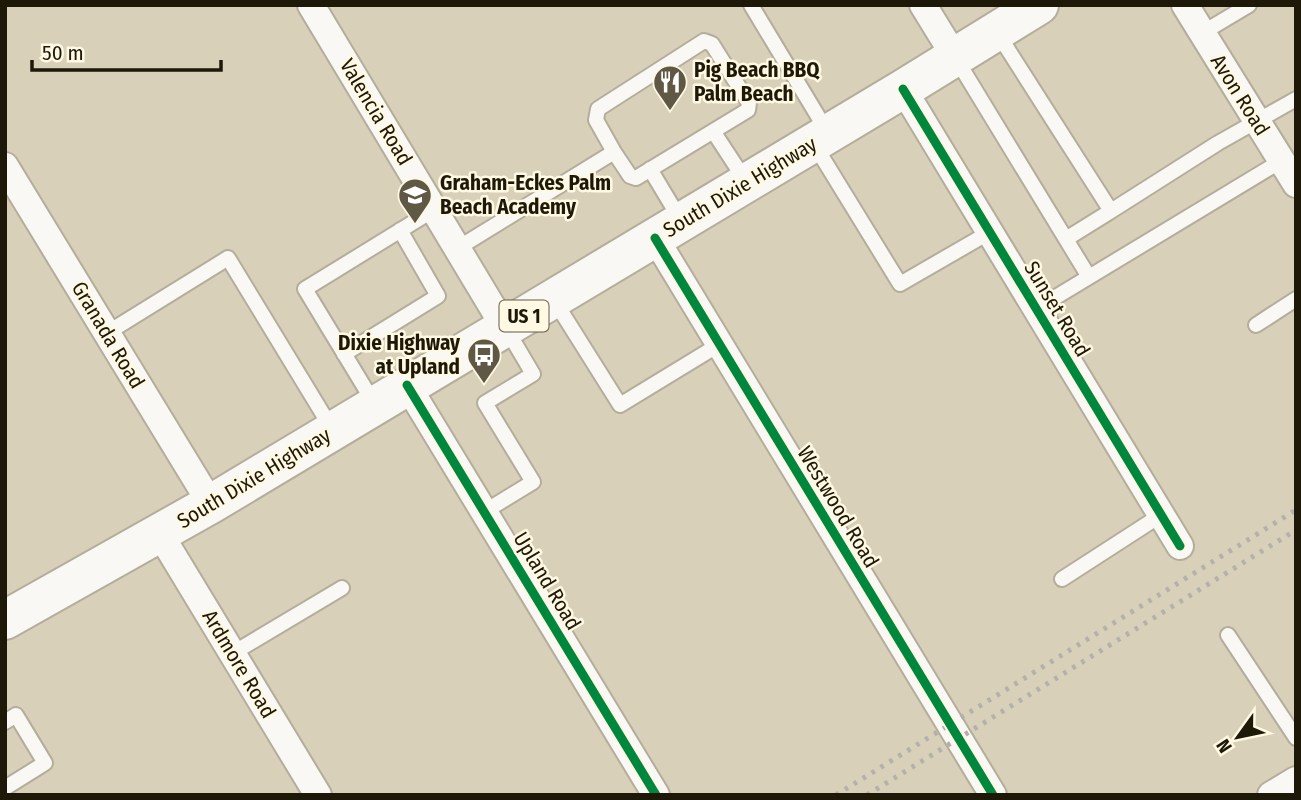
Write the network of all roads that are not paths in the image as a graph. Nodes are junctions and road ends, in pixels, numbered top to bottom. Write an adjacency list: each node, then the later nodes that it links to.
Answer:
1 (311, 5): 21 (street, Valencia Road)
2 (751, 5): 14 (lane)
3 (923, 5): 9 (street)
4 (1039, 5): 7 (main road, South Dixie Highway / US 1)
5 (1185, 5): 8 (street, Avon Road)
6 (1249, 5): 8 (lane)
7 (997, 31): 9 (main road, South Dixie Highway / US 1); 22 (lane)
8 (1202, 33): 12 (street, Avon Road)
9 (955, 57): 10 (main road, South Dixie Highway / US 1); 26 (lane)
10 (903, 89): 14 (main road, South Dixie Highway / US 1); 25 (street, Sunset Road)
11 (1296, 99): 12 (lane)
12 (1256, 121): 16 (street, Avon Road); 22 (lane)
13 (713, 131): 15 (lane); 18 (lane); 19 (lane)
14 (821, 138): 19 (main road, South Dixie Highway / US 1); 25 (lane)
15 (614, 152): 18 (lane); 27 (lane)
16 (1281, 161): 20 (street, Avon Road); 28 (lane)
17 (5, 166): 34 (street, Granada Road)
18 (650, 169): 24 (lane)
19 (747, 183): 24 (main road, South Dixie Highway / US 1)
20 (1296, 184)
21 (435, 209): 23 (lane); 27 (street, Valencia Road)
22 (1111, 211): 26 (lane)
23 (400, 230): 36 (lane); 36 (lane)
24 (668, 230): 29 (main road, South Dixie Highway / US 1); 35 (street, Westwood Road)
25 (990, 232): 31 (street, Sunset Road)
26 (1066, 239): 28 (lane)
27 (458, 248): 33 (street, Valencia Road)
28 (1089, 277): 31 (lane)
29 (554, 299): 33 (main road, South Dixie Highway / US 1); 35 (lane)
30 (1296, 299): 32 (lane)
31 (1036, 309): 42 (street, Sunset Road)
32 (1256, 325)
33 (505, 328): 37 (main road, South Dixie Highway / US 1); 41 (lane)
34 (107, 333): 39 (lane); 40 (street, Granada Road)
35 (720, 344): 56 (street, Westwood Road)
36 (344, 354): 38 (lane)
37 (407, 385): 38 (main road, South Dixie Highway / US 1); 41 (street, Upland Road)
38 (375, 405): 39 (main road, South Dixie Highway / US 1)
39 (332, 430): 40 (main road, South Dixie Highway / US 1)
40 (211, 505): 43 (main road, South Dixie Highway / US 1)
41 (484, 512): 55 (street, Upland Road)
42 (1161, 515): 44 (street, Sunset Road); 45 (lane)
43 (160, 534): 47 (main road, South Dixie Highway / US 1); 49 (street, Ardmore Road)
44 (1180, 546)
45 (1062, 579)
46 (342, 589): 49 (lane)
47 (5, 620)
48 (1228, 635): 51 (lane)
49 (233, 653): 54 (street, Ardmore Road)
50 (5, 722): 53 (lane)
51 (1296, 738)
52 (1296, 780): 57 (street)
53 (5, 788)
54 (318, 795)
55 (656, 795)
56 (993, 795)
57 (1271, 795)

